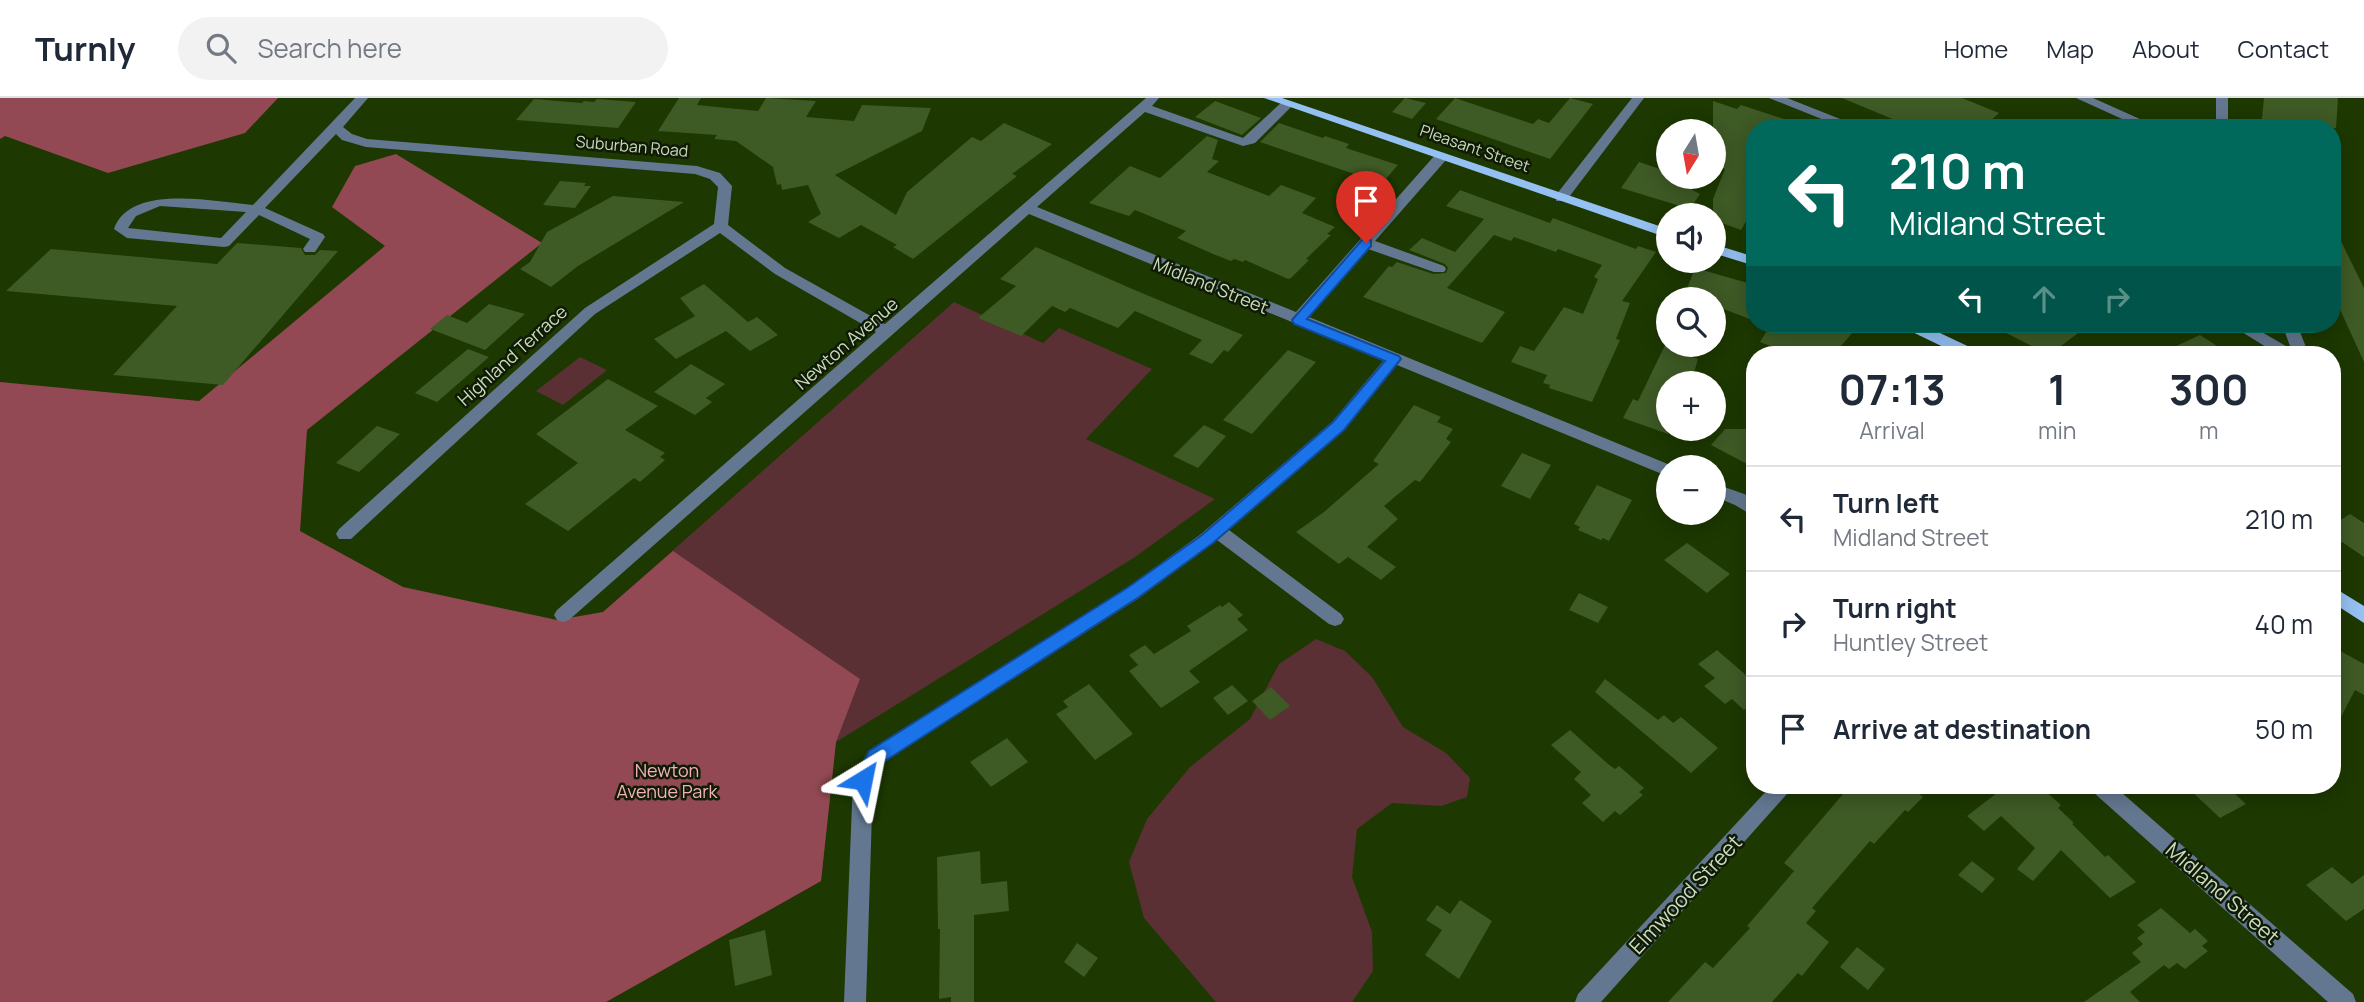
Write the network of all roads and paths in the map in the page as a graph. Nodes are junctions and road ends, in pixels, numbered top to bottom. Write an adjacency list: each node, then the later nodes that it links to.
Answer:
1 (362, 98): 12 (street)
2 (1270, 98): 8 (main road, Pleasant Street)
3 (1638, 98): 14 (street)
4 (1775, 98): 9 (street)
5 (2082, 98): 10 (street)
6 (2222, 98): 11 (street)
7 (1149, 102): 8 (street); 15 (street, Newton Avenue)
8 (1287, 104): 13 (main road, Pleasant Street)
9 (1832, 119)
10 (2132, 119)
11 (2222, 119)
12 (336, 127): 16 (street); 17 (street, Suburban Road)
13 (1441, 157): 14 (main road, Pleasant Street); 19 (street)
14 (1561, 198): 18 (main road, Pleasant Street)
15 (1027, 208): 24 (street, Midland Street); 25 (street, Newton Avenue)
16 (256, 209): 16 (street); 20 (street)
17 (721, 226): 25 (street); 35 (street, Highland Terrace)
18 (1656, 230)
19 (1366, 243): 23 (street); 24 (street)
20 (310, 249)
21 (1726, 252): 22 (main road)
22 (1746, 259)
23 (1439, 269)
24 (1298, 320): 30 (street, Midland Street)
25 (888, 332): 37 (street, Newton Avenue)
26 (1928, 333): 28 (main road)
27 (2252, 333): 29 (street)
28 (1954, 346)
29 (2275, 346)
30 (1394, 359): 31 (street, Midland Street); 34 (street)
31 (1656, 465)
32 (1726, 494): 33 (street)
33 (1746, 504)
34 (1217, 531): 39 (street); 42 (street)
35 (345, 534)
36 (2341, 599): 38 (main road)
37 (563, 615)
38 (2364, 615)
39 (1335, 619)
40 (1777, 794): 43 (street, Elmwood Street)
41 (2109, 794): 44 (street, Midland Street)
42 (855, 1002)
43 (1586, 1002)
44 (2345, 1002)

